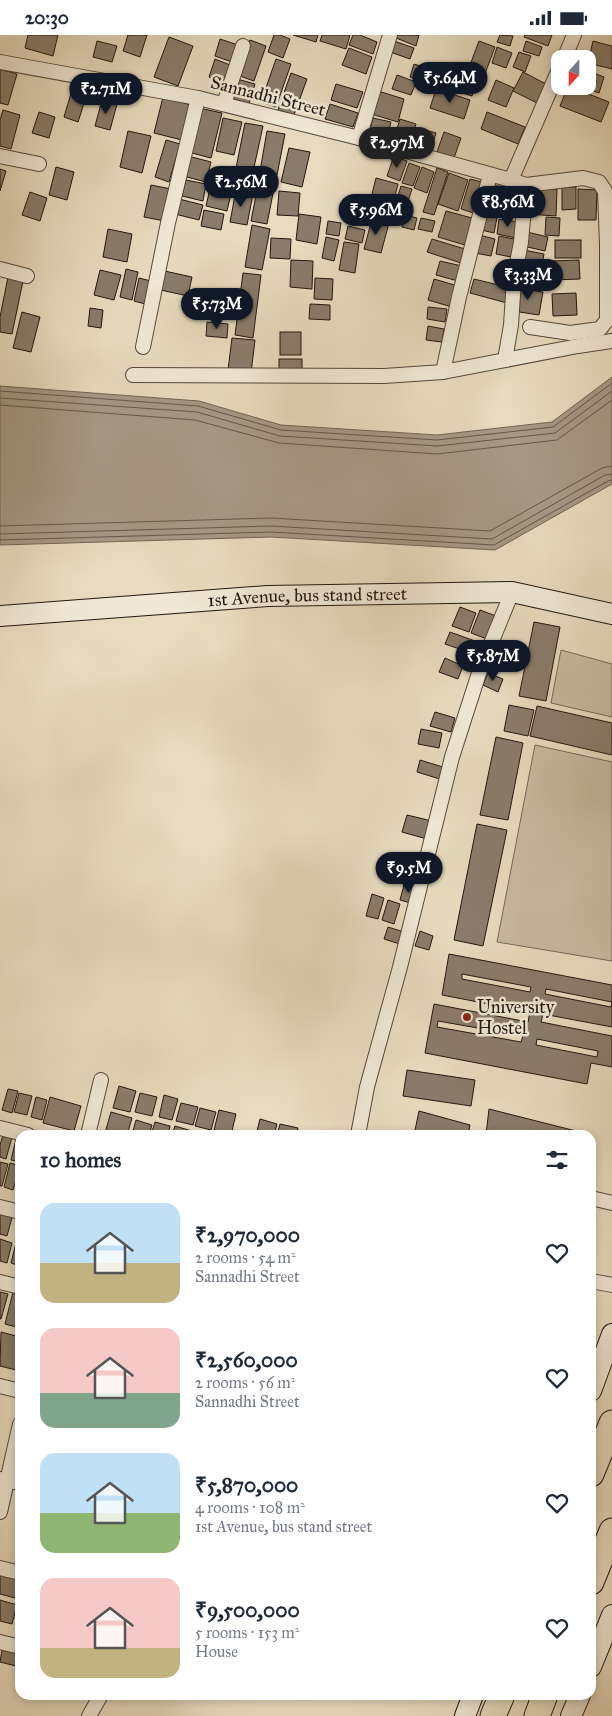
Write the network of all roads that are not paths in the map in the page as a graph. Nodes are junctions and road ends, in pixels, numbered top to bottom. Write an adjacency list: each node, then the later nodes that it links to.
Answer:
1 (390, 35): 9 (street)
2 (574, 35): 4 (street)
3 (243, 47): 8 (street)
4 (568, 50)
5 (0, 62): 7 (street, Sannadhi Street)
6 (551, 88): 13 (street)
7 (198, 98): 8 (street, Sannadhi Street); 19 (street)
8 (224, 104): 9 (street, Sannadhi Street)
9 (360, 138): 12 (street, Sannadhi Street)
10 (0, 156): 11 (street)
11 (39, 164)
12 (490, 175): 13 (street, Sannadhi Street); 21 (street)
13 (511, 180): 14 (street, Sannadhi Street)
14 (526, 185): 17 (street, Sannadhi Street); 20 (street)
15 (0, 269): 16 (street)
16 (27, 276)
17 (530, 327)
18 (612, 341): 20 (street)
19 (143, 347)
20 (505, 360): 21 (street)
21 (443, 372): 22 (street)
22 (133, 375)
23 (512, 592): 24 (street, 1st Avenue, bus stand street); 25 (street, 1st Avenue, bus stand street); 29 (street)
24 (612, 614)
25 (0, 616)
26 (102, 1080): 28 (street)
27 (0, 1128): 30 (street)
28 (89, 1130)
29 (359, 1130)
30 (15, 1132)
31 (596, 1199): 32 (street)
32 (612, 1203)
33 (0, 1207): 34 (street)
34 (15, 1211)
35 (596, 1282): 37 (street)
36 (0, 1283): 38 (street)
37 (612, 1285)
38 (15, 1286)
39 (612, 1335): 40 (street)
40 (596, 1378)
41 (0, 1386): 42 (street)
42 (15, 1390)
43 (612, 1423): 45 (highway)
44 (15, 1450): 46 (street)
45 (596, 1462)
46 (9, 1481): 47 (street)
47 (0, 1512)
48 (612, 1531): 50 (highway)
49 (0, 1569): 51 (street)
50 (596, 1570)
51 (15, 1572)
52 (612, 1615): 55 (street)
53 (0, 1642): 54 (street)
54 (15, 1646)
55 (596, 1655)
56 (98, 1700): 61 (street)
57 (471, 1700): 62 (street)
58 (500, 1700): 63 (highway)
59 (543, 1700): 64 (highway)
60 (578, 1700): 65 (street)
61 (89, 1716)
62 (465, 1716)
63 (493, 1716)
64 (537, 1716)
65 (571, 1716)

